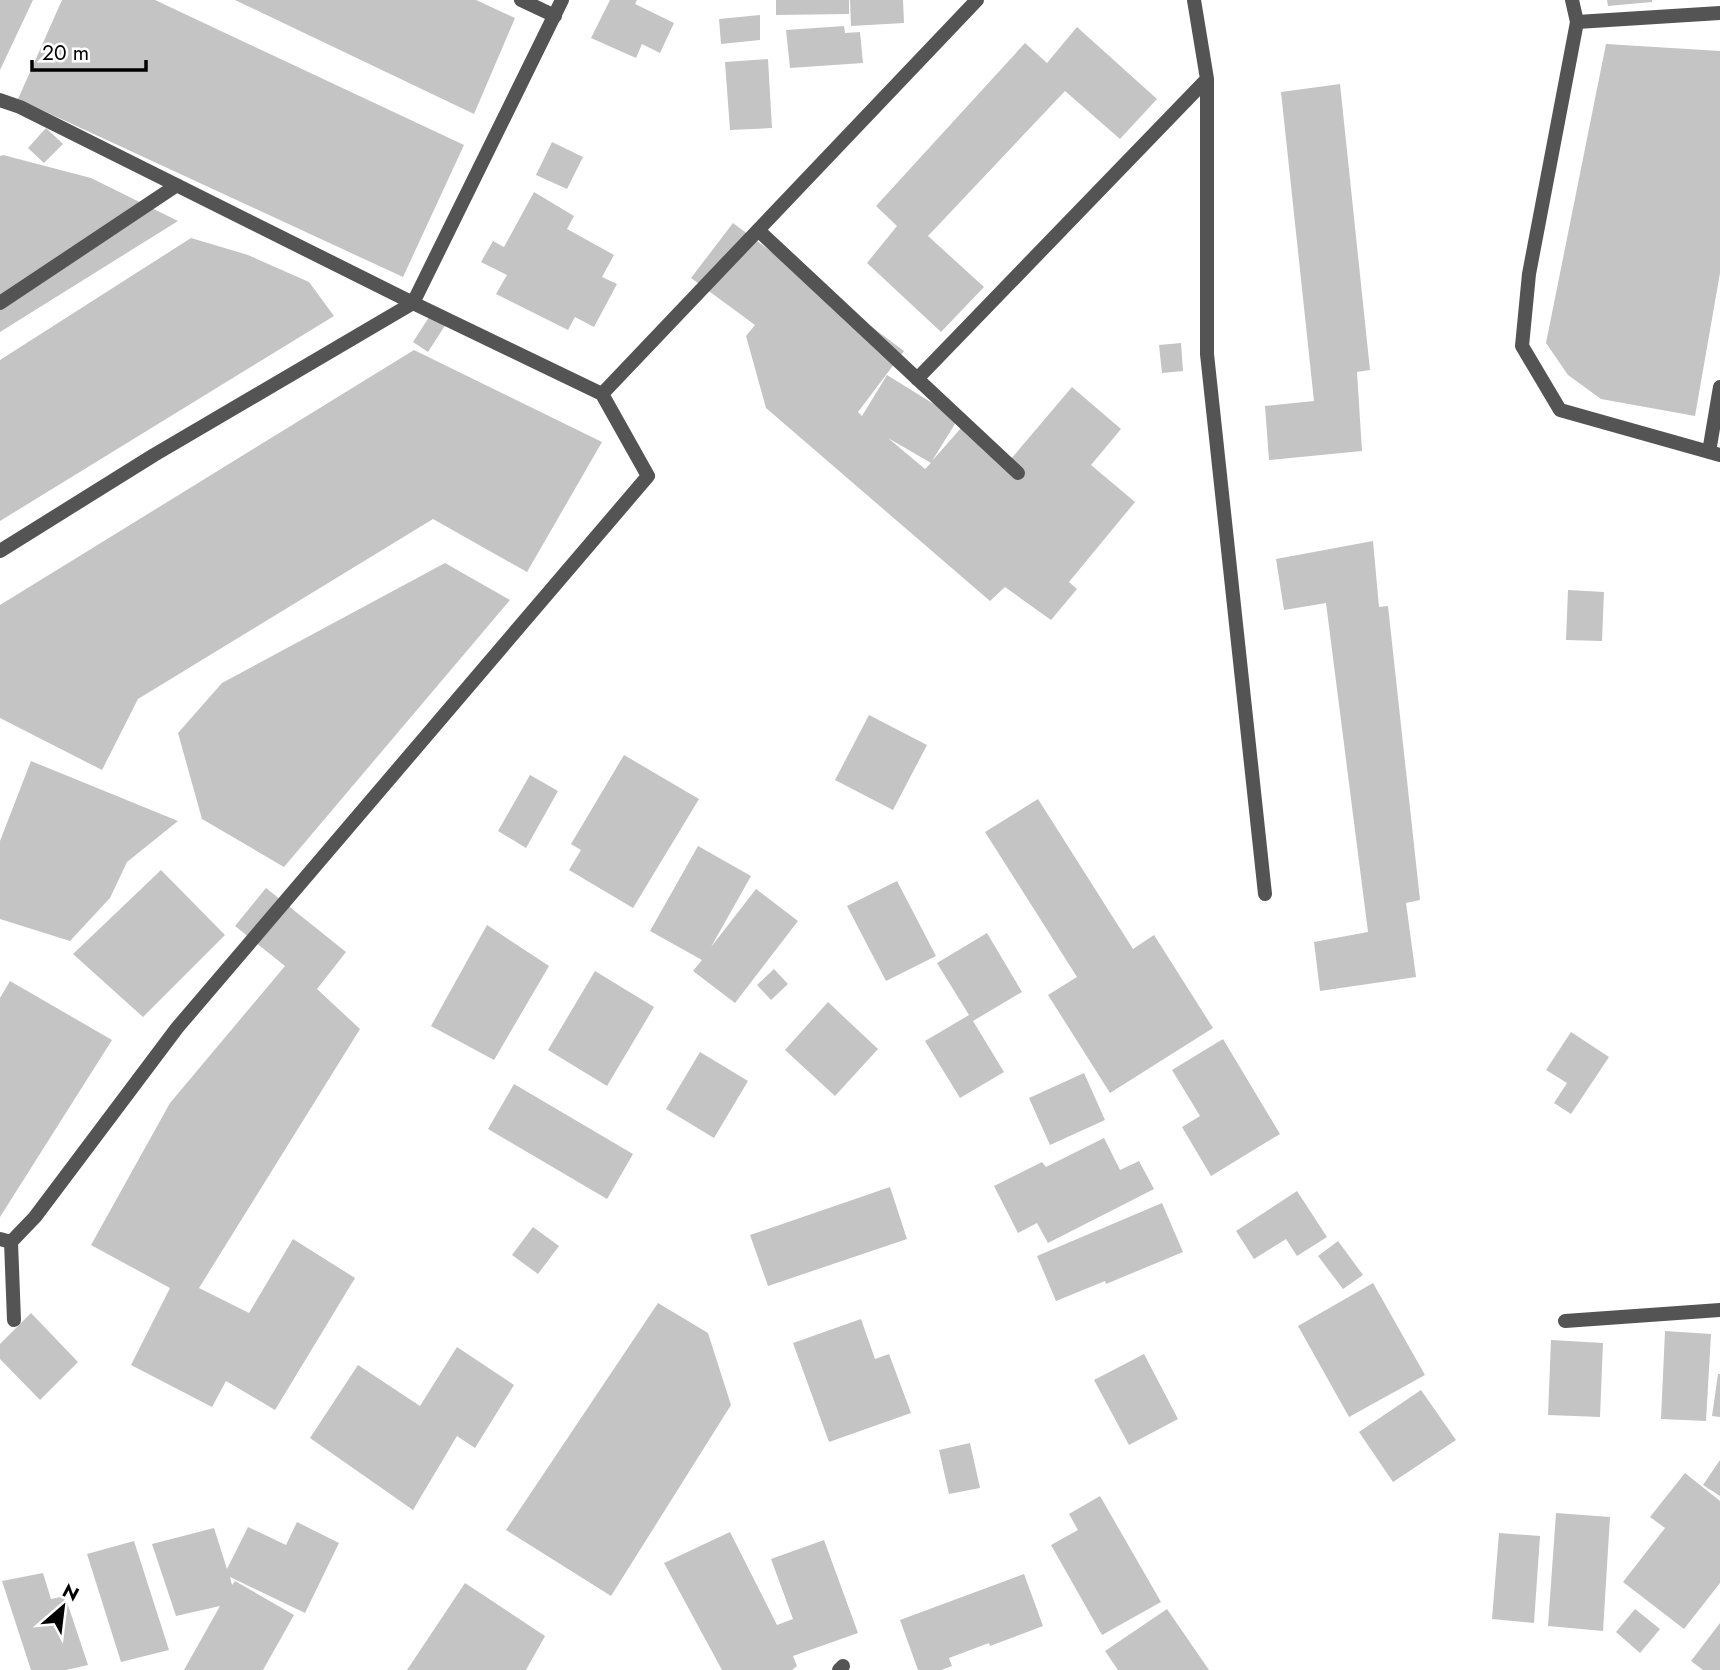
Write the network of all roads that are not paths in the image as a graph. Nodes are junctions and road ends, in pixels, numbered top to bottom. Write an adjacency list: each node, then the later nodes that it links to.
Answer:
1 (521, 0): 7 (street)
2 (562, 0): 7 (street)
3 (977, 0): 12 (street)
4 (1194, 0): 9 (street)
5 (1572, 0): 8 (street)
6 (1720, 13): 8 (street)
7 (555, 16): 14 (street)
8 (1577, 23): 18 (street)
9 (1207, 79): 15 (street); 21 (street)
10 (0, 100): 11 (street)
11 (177, 185): 13 (street); 14 (street)
12 (758, 230): 15 (street); 17 (street)
13 (0, 303)
14 (413, 303): 17 (street); 20 (street)
15 (917, 379): 19 (street)
16 (1720, 387): 18 (street)
17 (602, 394): 22 (street)
18 (1714, 454)
19 (1018, 473)
20 (0, 551)
21 (1265, 894)
22 (5, 1240): 24 (street)
23 (1720, 1310): 25 (street)
24 (14, 1320)
25 (1566, 1321)

